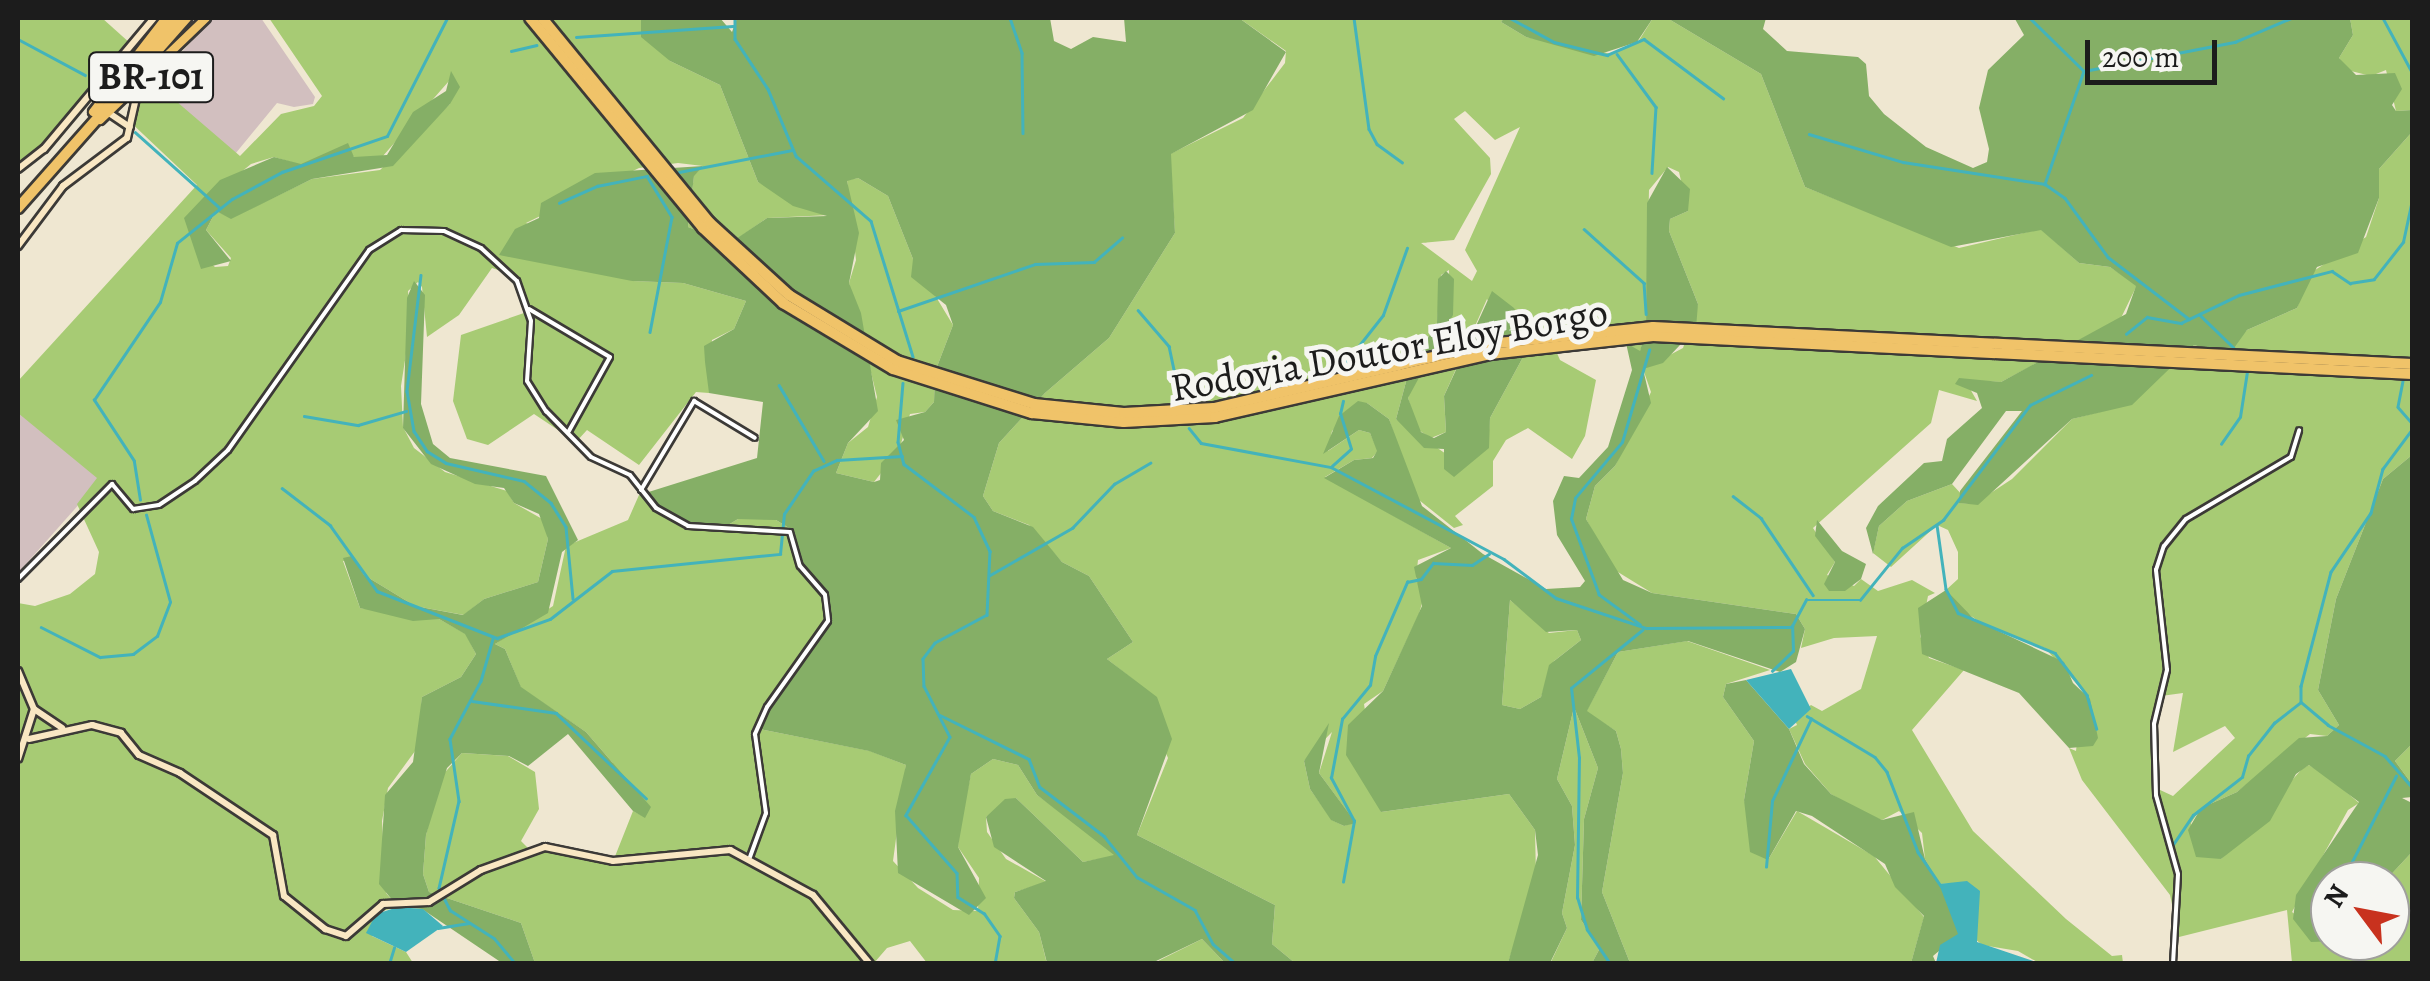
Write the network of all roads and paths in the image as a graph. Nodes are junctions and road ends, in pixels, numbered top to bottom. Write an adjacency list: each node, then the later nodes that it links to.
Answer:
1 (154, 18): 13 (street)
2 (166, 18): 9 (main road, BR-101)
3 (176, 18): 9 (highway)
4 (186, 18): 11 (highway)
5 (206, 18): 8 (main road, BR-101)
6 (530, 18): 19 (highway, Rodovia Doutor Eloy Borgo)
7 (542, 18): 18 (highway, Rodovia Doutor Eloy Borgo)
8 (138, 89): 10 (main road, BR-101); 12 (street)
9 (93, 112): 14 (highway, BR-101)
10 (109, 113): 11 (main road, BR-101); 12 (street)
11 (88, 127): 15 (highway, BR-101)
12 (130, 128): 16 (street)
13 (18, 170)
14 (18, 199)
15 (18, 208)
16 (18, 246)
17 (528, 308): 21 (street); 21 (street); 24 (street)
18 (2412, 364)
19 (2412, 374)
20 (2299, 430): 32 (street)
21 (569, 431): 23 (street)
22 (755, 438): 23 (street)
23 (641, 490): 30 (street)
24 (18, 579)
25 (18, 671): 26 (street)
26 (34, 708): 27 (street); 28 (street)
27 (62, 728): 28 (street); 30 (street)
28 (29, 739): 29 (street)
29 (18, 759)
30 (750, 857): 31 (street)
31 (870, 964)
32 (2173, 964)

